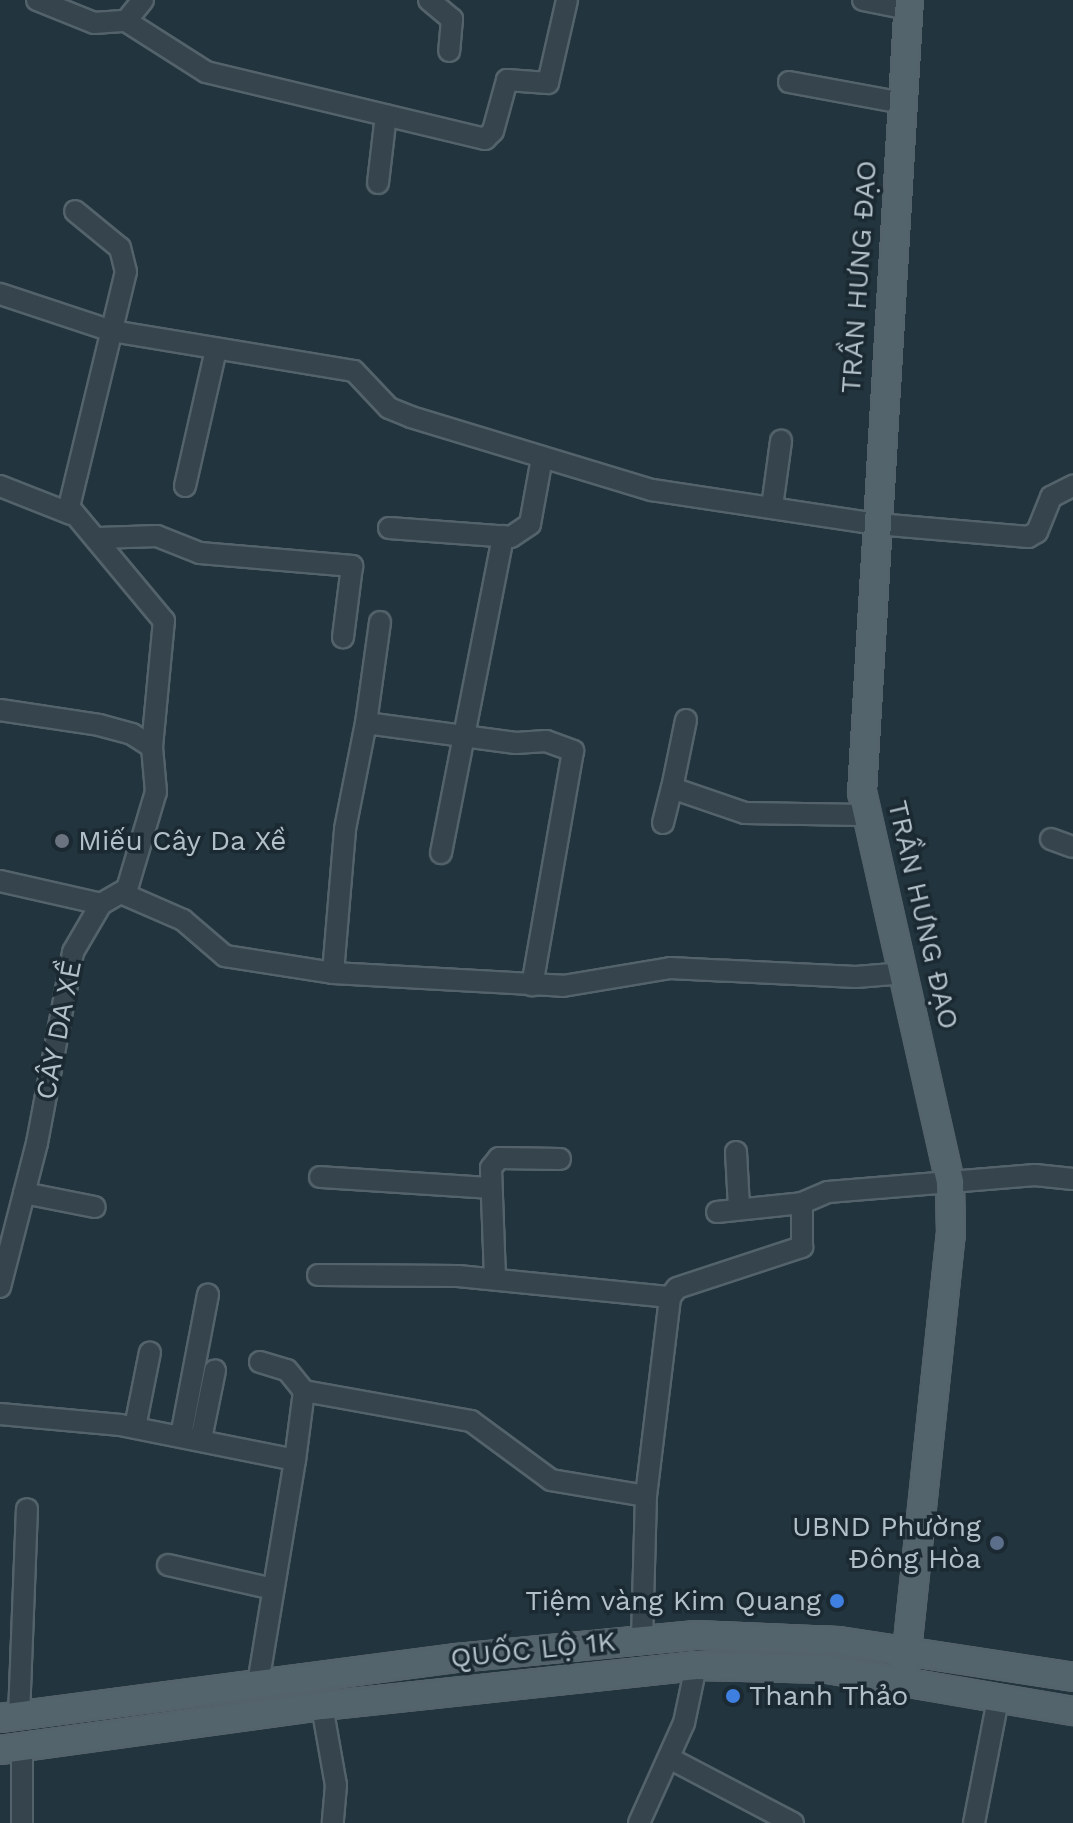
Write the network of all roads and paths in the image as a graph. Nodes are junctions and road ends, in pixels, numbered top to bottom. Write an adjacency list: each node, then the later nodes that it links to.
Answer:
1 (37, 0): 7 (street)
2 (143, 0): 7 (street)
3 (429, 0): 8 (street)
4 (567, 0): 11 (street)
5 (863, 0): 6 (street)
6 (908, 5): 10 (main road, TRẦN HƯNG ĐẠO)
7 (126, 21): 11 (street)
8 (449, 51)
9 (789, 82): 10 (street)
10 (902, 103): 24 (main road, TRẦN HƯNG ĐẠO)
11 (386, 115): 12 (street)
12 (378, 183)
13 (75, 211): 15 (street)
14 (0, 294): 15 (street)
15 (112, 331): 16 (street); 23 (street)
16 (216, 350): 18 (street); 20 (street)
17 (781, 441): 22 (street)
18 (542, 458): 22 (street); 26 (street)
19 (0, 486): 23 (street)
20 (185, 486)
21 (1073, 486): 24 (street)
22 (772, 507): 24 (street)
23 (71, 514): 27 (street)
24 (877, 524): 36 (main road, TRẦN HƯNG ĐẠO)
25 (389, 528): 26 (street)
26 (503, 536): 33 (street)
27 (99, 538): 29 (street); 34 (street)
28 (380, 622): 32 (street)
29 (343, 637)
30 (0, 710): 34 (street)
31 (686, 720): 35 (street)
32 (366, 723): 33 (street); 44 (street)
33 (460, 736): 40 (street); 46 (street)
34 (152, 747): 42 (street)
35 (672, 788): 36 (street); 37 (street)
36 (863, 815): 45 (main road, TRẦN HƯNG ĐẠO)
37 (663, 823)
38 (1051, 839): 39 (street)
39 (1073, 847)
40 (441, 853)
41 (0, 881): 43 (street)
42 (121, 893): 43 (street); 44 (street)
43 (101, 904): 53 (street, CÂY DA XỀ)
44 (333, 973): 46 (street)
45 (905, 973): 46 (street); 51 (main road, TRẦN HƯNG ĐẠO)
46 (532, 985)
47 (736, 1152): 56 (street)
48 (560, 1159): 52 (street)
49 (320, 1177): 52 (street)
50 (1073, 1179): 51 (street)
51 (950, 1182): 54 (street); 78 (main road, TRẦN HƯNG ĐẠO)
52 (490, 1188): 60 (street)
53 (24, 1193): 55 (street); 58 (street, CÂY DA XỀ)
54 (802, 1203): 56 (street); 63 (street)
55 (95, 1207)
56 (739, 1208): 57 (street)
57 (717, 1212)
58 (8, 1220): 61 (street, CÂY DA XỀ)
59 (318, 1275): 60 (street)
60 (495, 1278): 63 (street)
61 (0, 1287)
62 (208, 1295): 70 (street)
63 (670, 1297): 72 (street)
64 (150, 1352): 69 (street)
65 (260, 1362): 67 (street)
66 (215, 1370): 70 (street)
67 (304, 1391): 71 (street); 72 (street)
68 (0, 1414): 69 (street)
69 (135, 1427): 70 (street)
70 (191, 1438): 71 (street)
71 (295, 1460): 75 (street)
72 (646, 1496): 77 (street)
73 (27, 1509): 86 (street)
74 (168, 1565): 75 (street)
75 (273, 1589): 82 (street)
76 (696, 1635): 77 (main road, QUỐC LỘ 1K); 78 (main road, QUỐC LỘ 1K); 79 (main road)
77 (642, 1639): 82 (main road, QUỐC LỘ 1K)
78 (908, 1649): 80 (main road, QUỐC LỘ 1K); 81 (main road, TRẦN HƯNG ĐẠO)
79 (696, 1666): 81 (main road, QUỐC LỘ 1K); 84 (main road, QUỐC LỘ 1K); 88 (street)
80 (1073, 1677)
81 (904, 1679): 83 (main road, QUỐC LỘ 1K)
82 (258, 1684): 86 (main road, QUỐC LỘ 1K)
83 (998, 1699): 85 (main road, QUỐC LỘ 1K); 93 (street)
84 (322, 1706): 87 (main road, QUỐC LỘ 1K); 90 (street)
85 (1073, 1711)
86 (9, 1717)
87 (11, 1748): 89 (street)
88 (669, 1758): 91 (street); 92 (street)
89 (22, 1823)
90 (333, 1823)
91 (639, 1823)
92 (793, 1823)
93 (974, 1823)

